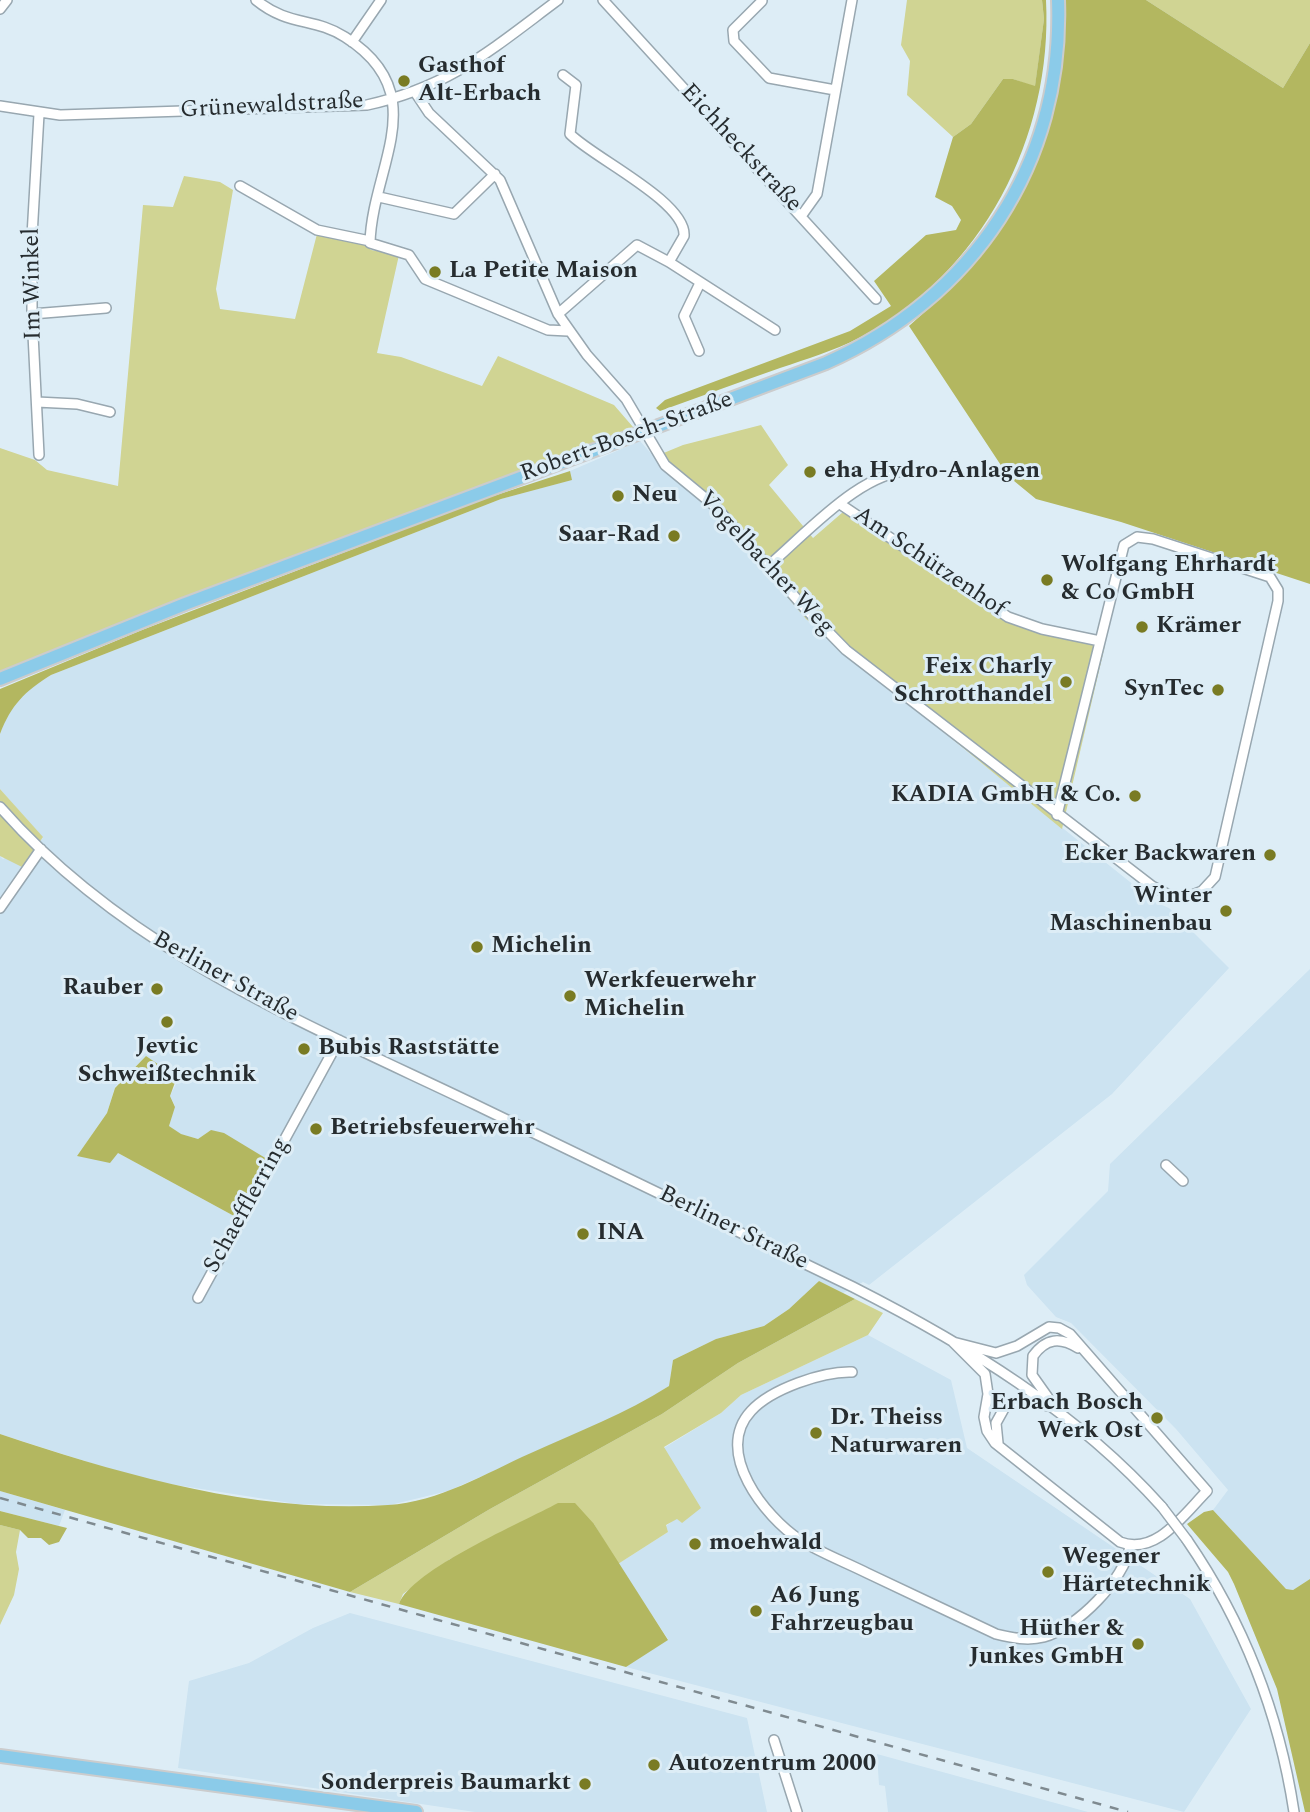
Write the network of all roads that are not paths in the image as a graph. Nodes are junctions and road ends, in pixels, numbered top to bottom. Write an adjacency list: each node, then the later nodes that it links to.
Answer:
1 (7, 0): 9 (street)
2 (256, 0): 10 (street)
3 (381, 0): 10 (street)
4 (558, 0): 13 (street, Grünewaldstraße)
5 (603, 0): 20 (street, Eichheckstraße)
6 (852, 0): 12 (street)
7 (1058, 0): 33 (main road, Robert-Bosch-Straße)
8 (762, 1): 12 (street)
9 (0, 9)
10 (352, 42): 14 (street)
11 (563, 75): 22 (street)
12 (835, 90): 20 (street)
13 (415, 92): 14 (street, Grünewaldstraße); 17 (street, Vogelbacher Weg)
14 (392, 99): 16 (street, Grünewaldstraße); 19 (street)
15 (0, 106): 16 (street, Grünewaldstraße)
16 (39, 114): 26 (street, Im Winkel)
17 (495, 174): 19 (street); 27 (street, Vogelbacher Weg)
18 (240, 186): 21 (street)
19 (379, 197): 21 (street)
20 (802, 215): 24 (street, Eichheckstraße)
21 (370, 242): 29 (street)
22 (669, 262): 23 (street); 27 (street)
23 (700, 283): 28 (street); 30 (street)
24 (876, 299)
25 (106, 308): 26 (street)
26 (32, 314): 31 (street, Im Winkel)
27 (558, 314): 29 (street, Vogelbacher Weg)
28 (775, 330)
29 (568, 331): 33 (street, Vogelbacher Weg)
30 (699, 351)
31 (37, 402): 32 (street); 34 (street, Im Winkel)
32 (110, 412)
33 (644, 432): 37 (street, Vogelbacher Weg); 39 (main road, Robert-Bosch-Straße)
34 (39, 454)
35 (916, 471): 36 (street, Am Schützenhof)
36 (840, 504): 37 (street, Am Schützenhof); 38 (street, Am Schützenhof)
37 (768, 566): 41 (street, Vogelbacher Weg)
38 (1100, 641): 41 (street, Vogelbacher Weg); 41 (street, Vogelbacher Weg)
39 (0, 679)
40 (0, 807): 42 (street, Berliner Straße)
41 (1057, 815)
42 (41, 849): 43 (street); 44 (street, Berliner Straße)
43 (0, 908)
44 (339, 1040): 47 (street, Schaefflerring); 48 (street, Berliner Straße)
45 (1166, 1165): 46 (street)
46 (1183, 1181)
47 (198, 1298)
48 (953, 1342): 49 (street); 51 (street, Berliner Straße); 52 (street)
49 (1087, 1354): 51 (street); 53 (street)
50 (852, 1372): 53 (street)
51 (1068, 1417): 52 (street); 58 (street, Berliner Straße, bridge)
52 (1004, 1453): 53 (street)
53 (1130, 1546)
54 (774, 1740): 57 (street)
55 (0, 1756): 56 (main road)
56 (416, 1812)
57 (797, 1812)
58 (1294, 1812)

